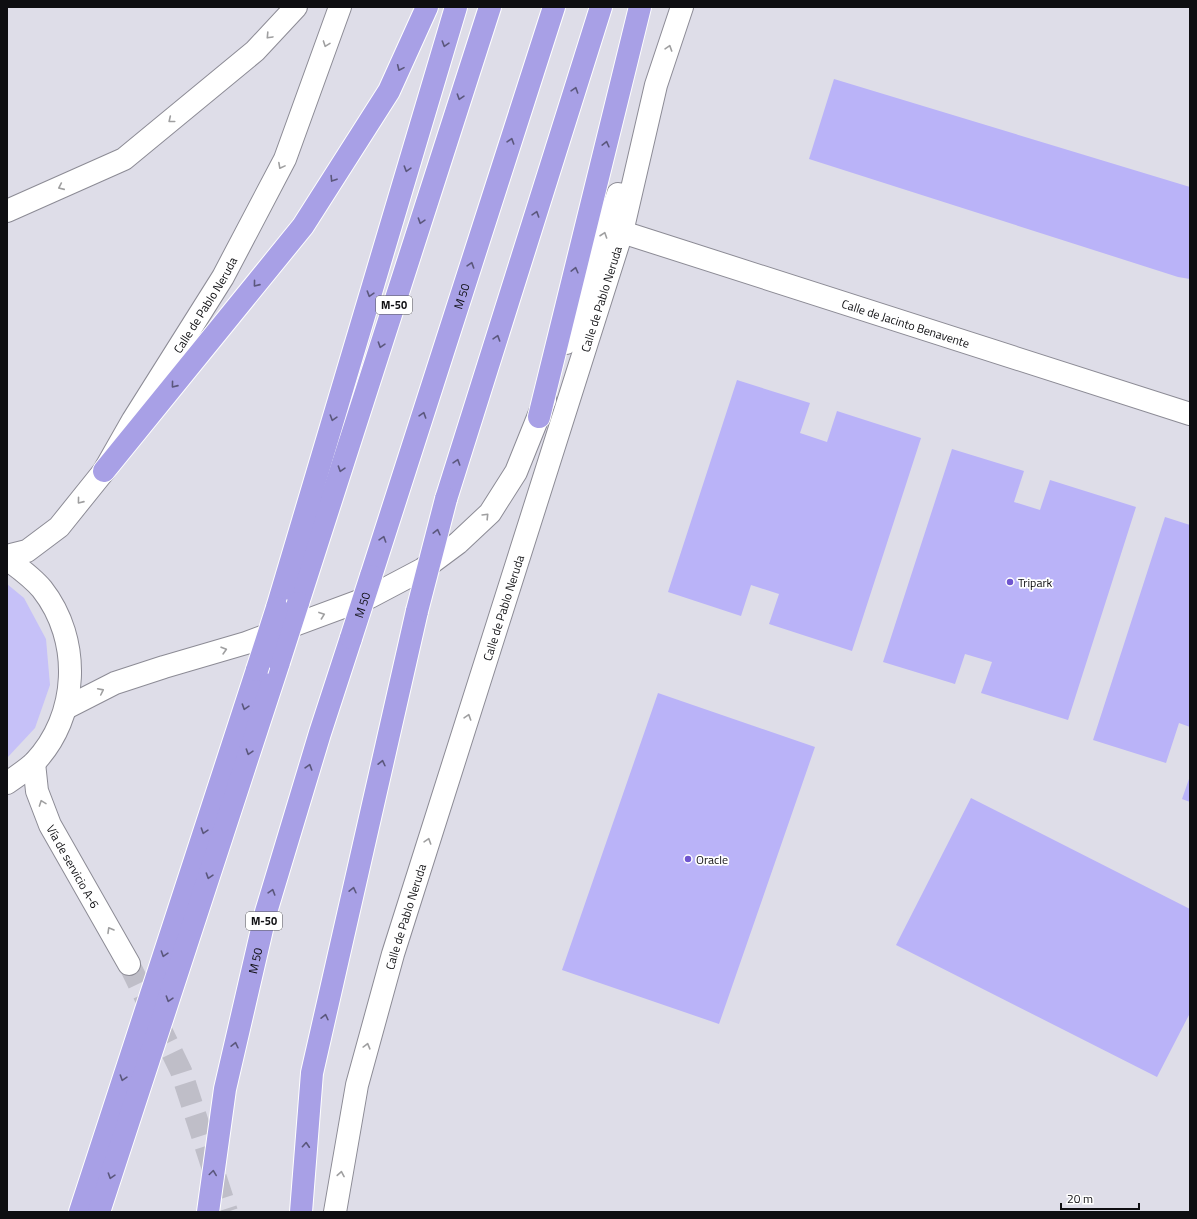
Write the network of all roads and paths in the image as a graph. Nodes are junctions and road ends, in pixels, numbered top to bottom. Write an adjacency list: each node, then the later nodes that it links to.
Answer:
1 (296, 7): 11 (street, one-way to 11)
2 (340, 7): 15 (street, Calle de Pablo Neruda, one-way to 15)
3 (427, 7): 15 (highway, one-way to 15)
4 (456, 7): 22 (highway, one-way to 22, bridge)
5 (490, 7): 23 (highway, M-50, one-way to 23, bridge)
6 (554, 7): 24 (highway, M 50 / M-50, one-way to 6, bridge)
7 (601, 7): 25 (highway, one-way to 7, bridge)
8 (640, 7): 14 (highway, one-way to 8)
9 (682, 7): 10 (street, Calle de Pablo Neruda, one-way to 9)
10 (656, 85): 12 (street, Calle de Pablo Neruda); 14 (street, one-way to 10)
11 (7, 211)
12 (622, 232): 13 (street, Calle de Jacinto Benavente); 26 (street, Calle de Pablo Neruda, one-way to 12)
13 (1190, 414)
14 (540, 416): 18 (street, one-way to 14)
15 (104, 471): 16 (street, Calle de Pablo Neruda, one-way to 16)
16 (7, 556)
17 (7, 559): 18 (street)
18 (66, 708): 19 (street)
19 (34, 763): 20 (street); 21 (street, Vía de servicio A-6, one-way to 19)
20 (7, 783)
21 (129, 964)
22 (80, 1212)
23 (99, 1212)
24 (208, 1212)
25 (301, 1212)
26 (335, 1212)

